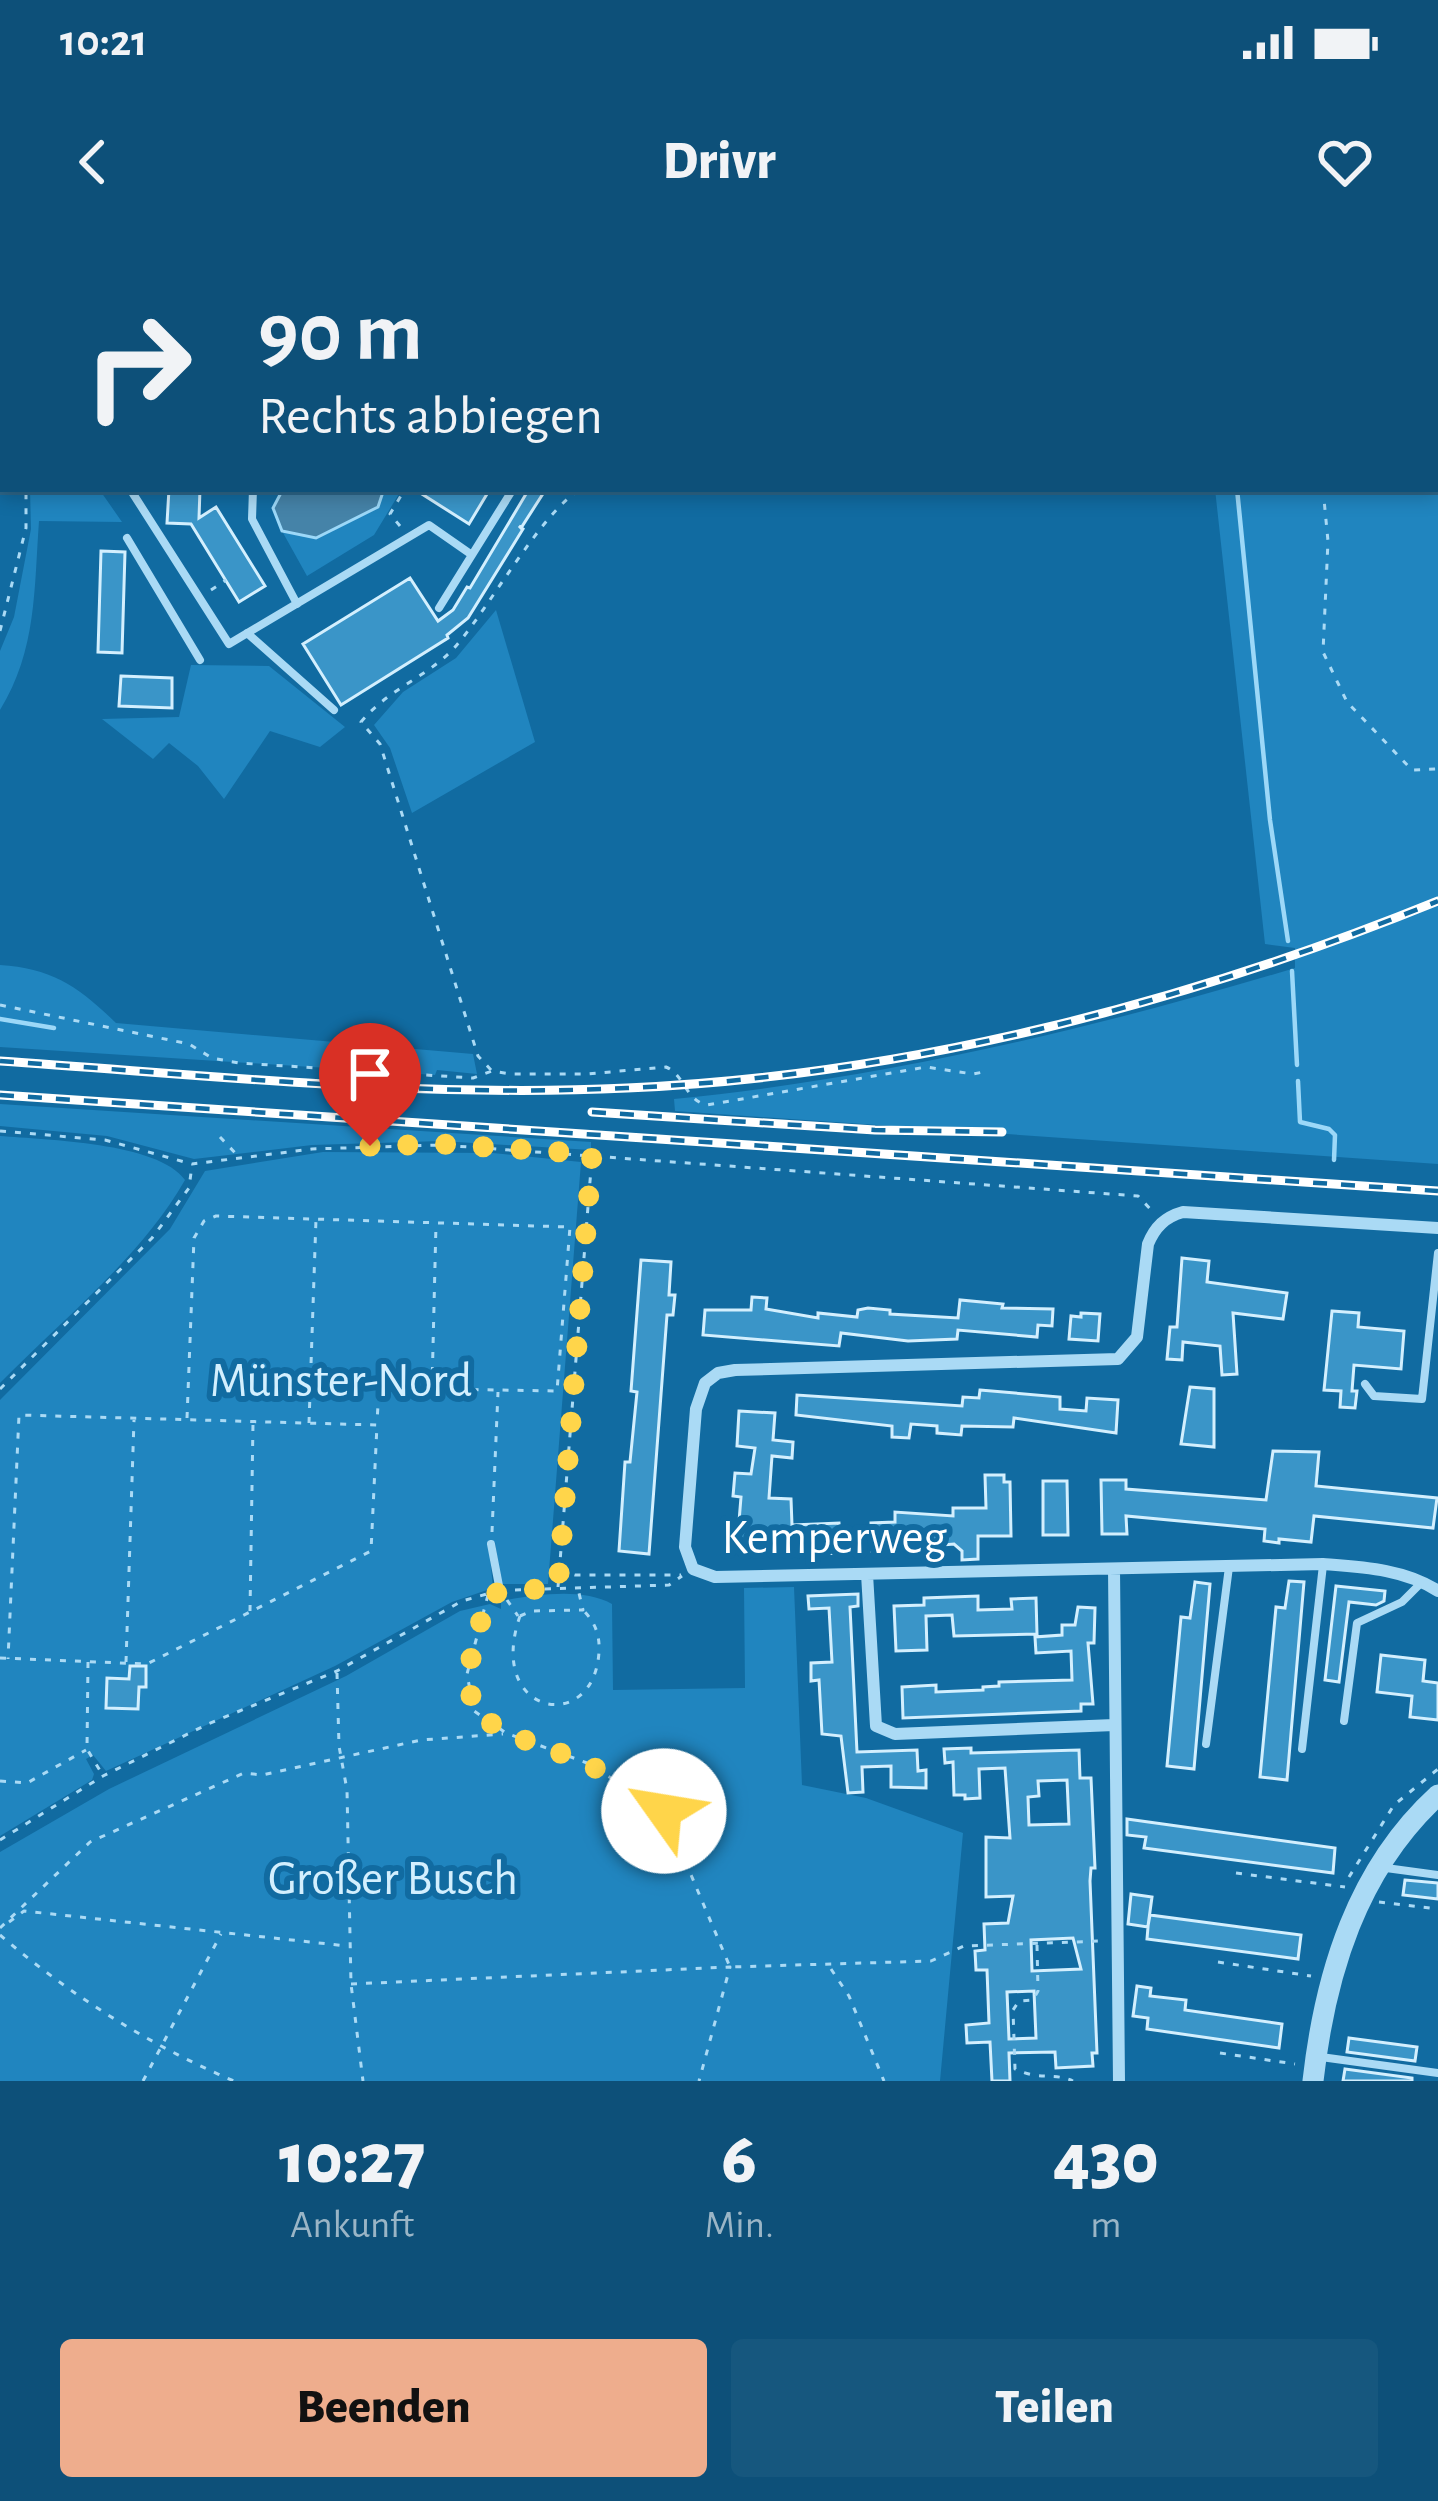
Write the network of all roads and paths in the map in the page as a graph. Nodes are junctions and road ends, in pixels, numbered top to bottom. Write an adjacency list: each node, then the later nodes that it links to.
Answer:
1 (26, 492): 15 (path)
2 (132, 492): 12 (lane)
3 (253, 492): 13 (lane)
4 (403, 492): 8 (path)
5 (511, 492): 10 (lane)
6 (575, 492): 19 (path)
7 (1323, 492): 20 (path)
8 (412, 535): 10 (lane); 13 (lane)
9 (127, 538): 17 (lane)
10 (472, 555): 14 (lane)
11 (226, 580): 12 (path)
12 (199, 597): 16 (lane)
13 (297, 604): 16 (lane)
14 (439, 608)
15 (0, 632)
16 (247, 633): 18 (lane)
17 (200, 660)
18 (334, 710): 19 (path)
19 (362, 722): 22 (path)
20 (1438, 770)
21 (0, 1005): 22 (path)
22 (492, 1071): 23 (path)
23 (989, 1071)
24 (0, 1131): 28 (path)
25 (220, 1137): 27 (path)
26 (592, 1154): 27 (path); 31 (path); 48 (path)
27 (242, 1159): 28 (path)
28 (192, 1164): 36 (path)
29 (316, 1217): 30 (path); 40 (path); 42 (path)
30 (436, 1222): 37 (path); 38 (path)
31 (1162, 1222): 32 (street); 49 (street, Kemperweg)
32 (1438, 1228)
33 (1438, 1253): 34 (lane)
34 (1434, 1337): 35 (lane)
35 (1365, 1384)
36 (0, 1389)
37 (432, 1389): 38 (path); 43 (path)
38 (498, 1390): 44 (path)
39 (134, 1418): 40 (path); 60 (path); 62 (path)
40 (187, 1420): 41 (path)
41 (254, 1422): 42 (path); 57 (path)
42 (309, 1423): 43 (path)
43 (377, 1425): 57 (path)
44 (491, 1544): 53 (lane)
45 (1323, 1564): 46 (street, Kemperweg); 50 (street, Kemperweg); 69 (lane)
46 (1229, 1565): 47 (street, Kemperweg); 67 (lane)
47 (1114, 1569): 49 (street, Kemperweg); 65 (street)
48 (560, 1571): 51 (path); 52 (path)
49 (867, 1574): 65 (street)
50 (1423, 1581): 54 (street, Kemperweg); 64 (lane)
51 (558, 1587): 52 (path); 53 (path)
52 (578, 1587): 56 (path)
53 (500, 1591): 55 (path); 58 (path)
54 (1438, 1591)
55 (488, 1594): 63 (path); 66 (path)
56 (583, 1610): 58 (path); 58 (path)
57 (250, 1611): 62 (path)
58 (520, 1616)
59 (0, 1658): 60 (path)
60 (8, 1658): 61 (path)
61 (88, 1661): 62 (path); 68 (path)
62 (126, 1663)
63 (337, 1671): 70 (path); 71 (path)
64 (1344, 1720)
65 (1114, 1725): 84 (street)
66 (506, 1733): 70 (path); 86 (path)
67 (1206, 1744)
68 (87, 1749): 71 (path); 72 (path)
69 (1302, 1749)
70 (341, 1758): 80 (path); 83 (path)
71 (103, 1776): 74 (path)
72 (0, 1781)
73 (1438, 1795): 75 (street)
74 (0, 1840)
75 (1378, 1867): 77 (lane); 78 (street)
76 (1236, 1873): 78 (path)
77 (1438, 1875)
78 (1370, 1901): 79 (path); 88 (street)
79 (1438, 1909)
80 (0, 1931): 81 (path); 90 (path)
81 (221, 1933): 83 (path); 90 (path)
82 (1037, 1943): 84 (path); 87 (path); 99 (path)
83 (349, 1946): 89 (path)
84 (1115, 1950): 100 (street)
85 (1219, 1962): 88 (path)
86 (730, 1966): 87 (path); 89 (path); 97 (path)
87 (830, 1966): 98 (path)
88 (1333, 1978): 92 (street)
89 (351, 1984): 96 (path)
90 (161, 2045): 94 (path); 95 (path)
91 (1220, 2053): 92 (path)
92 (1315, 2068): 93 (lane)
93 (1438, 2073)
94 (143, 2081)
95 (234, 2081)
96 (362, 2081)
97 (699, 2081)
98 (884, 2081)
99 (1073, 2081)
100 (1119, 2081)

